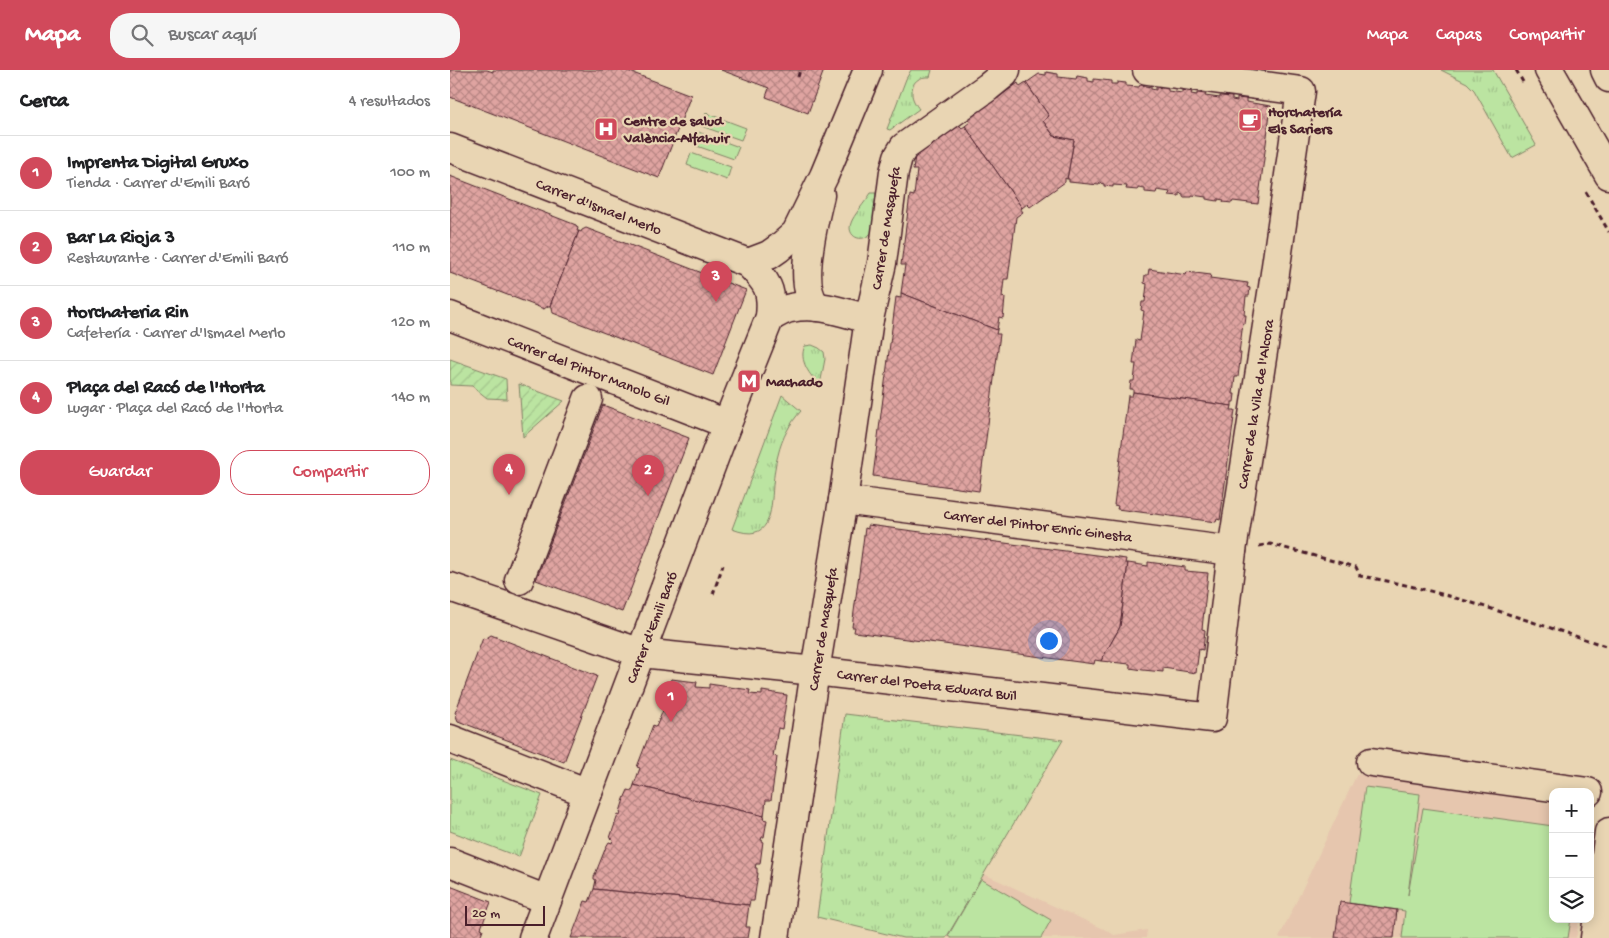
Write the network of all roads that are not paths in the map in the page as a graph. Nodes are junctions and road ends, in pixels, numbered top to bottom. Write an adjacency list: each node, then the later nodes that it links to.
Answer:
1 (868, 70): 9 (street)
2 (1006, 70): 14 (street, Carrer de Masquefa)
3 (1147, 70): 18 (street, Carrer de la Vila de l'Alcora)
4 (1549, 70): 8 (street)
5 (1604, 70): 6 (street)
6 (1609, 78)
7 (450, 148): 10 (street, Carrer d'Ismael Merlo)
8 (1609, 175)
9 (824, 176): 10 (street); 11 (street)
10 (748, 263): 13 (street, Carrer d'Emili Baró)
11 (817, 307): 13 (street); 14 (street)
12 (450, 316): 16 (street, Carrer del Pintor Manolo Gil)
13 (770, 317): 16 (street, Carrer d'Emili Baró)
14 (869, 319): 17 (street, Carrer de Masquefa)
15 (588, 399): 19 (street)
16 (727, 424): 21 (street, Carrer d'Emili Baró)
17 (843, 500): 18 (street, Carrer del Pintor Enric Ginesta); 22 (street, Carrer de Masquefa)
18 (1232, 551): 23 (street, Carrer de la Vila de l'Alcora)
19 (518, 580)
20 (450, 587): 21 (street, Carrer del Poeta Eduard Buïl)
21 (641, 653): 22 (street, Carrer del Poeta Eduard Buïl); 27 (street, Carrer d'Emili Baró)
22 (815, 671): 23 (street, Carrer del Poeta Eduard Buïl); 34 (street, Carrer de Masquefa)
23 (1212, 718)
24 (450, 739): 27 (street)
25 (1371, 762): 26 (street)
26 (1560, 788)
27 (588, 793): 32 (street, Carrer d'Emili Baró)
28 (1594, 793): 29 (street)
29 (1609, 795)
30 (1609, 832): 35 (street)
31 (450, 862): 32 (street)
32 (547, 900): 33 (street, Carrer d'Emili Baró)
33 (533, 938)
34 (775, 938)
35 (1595, 938)

